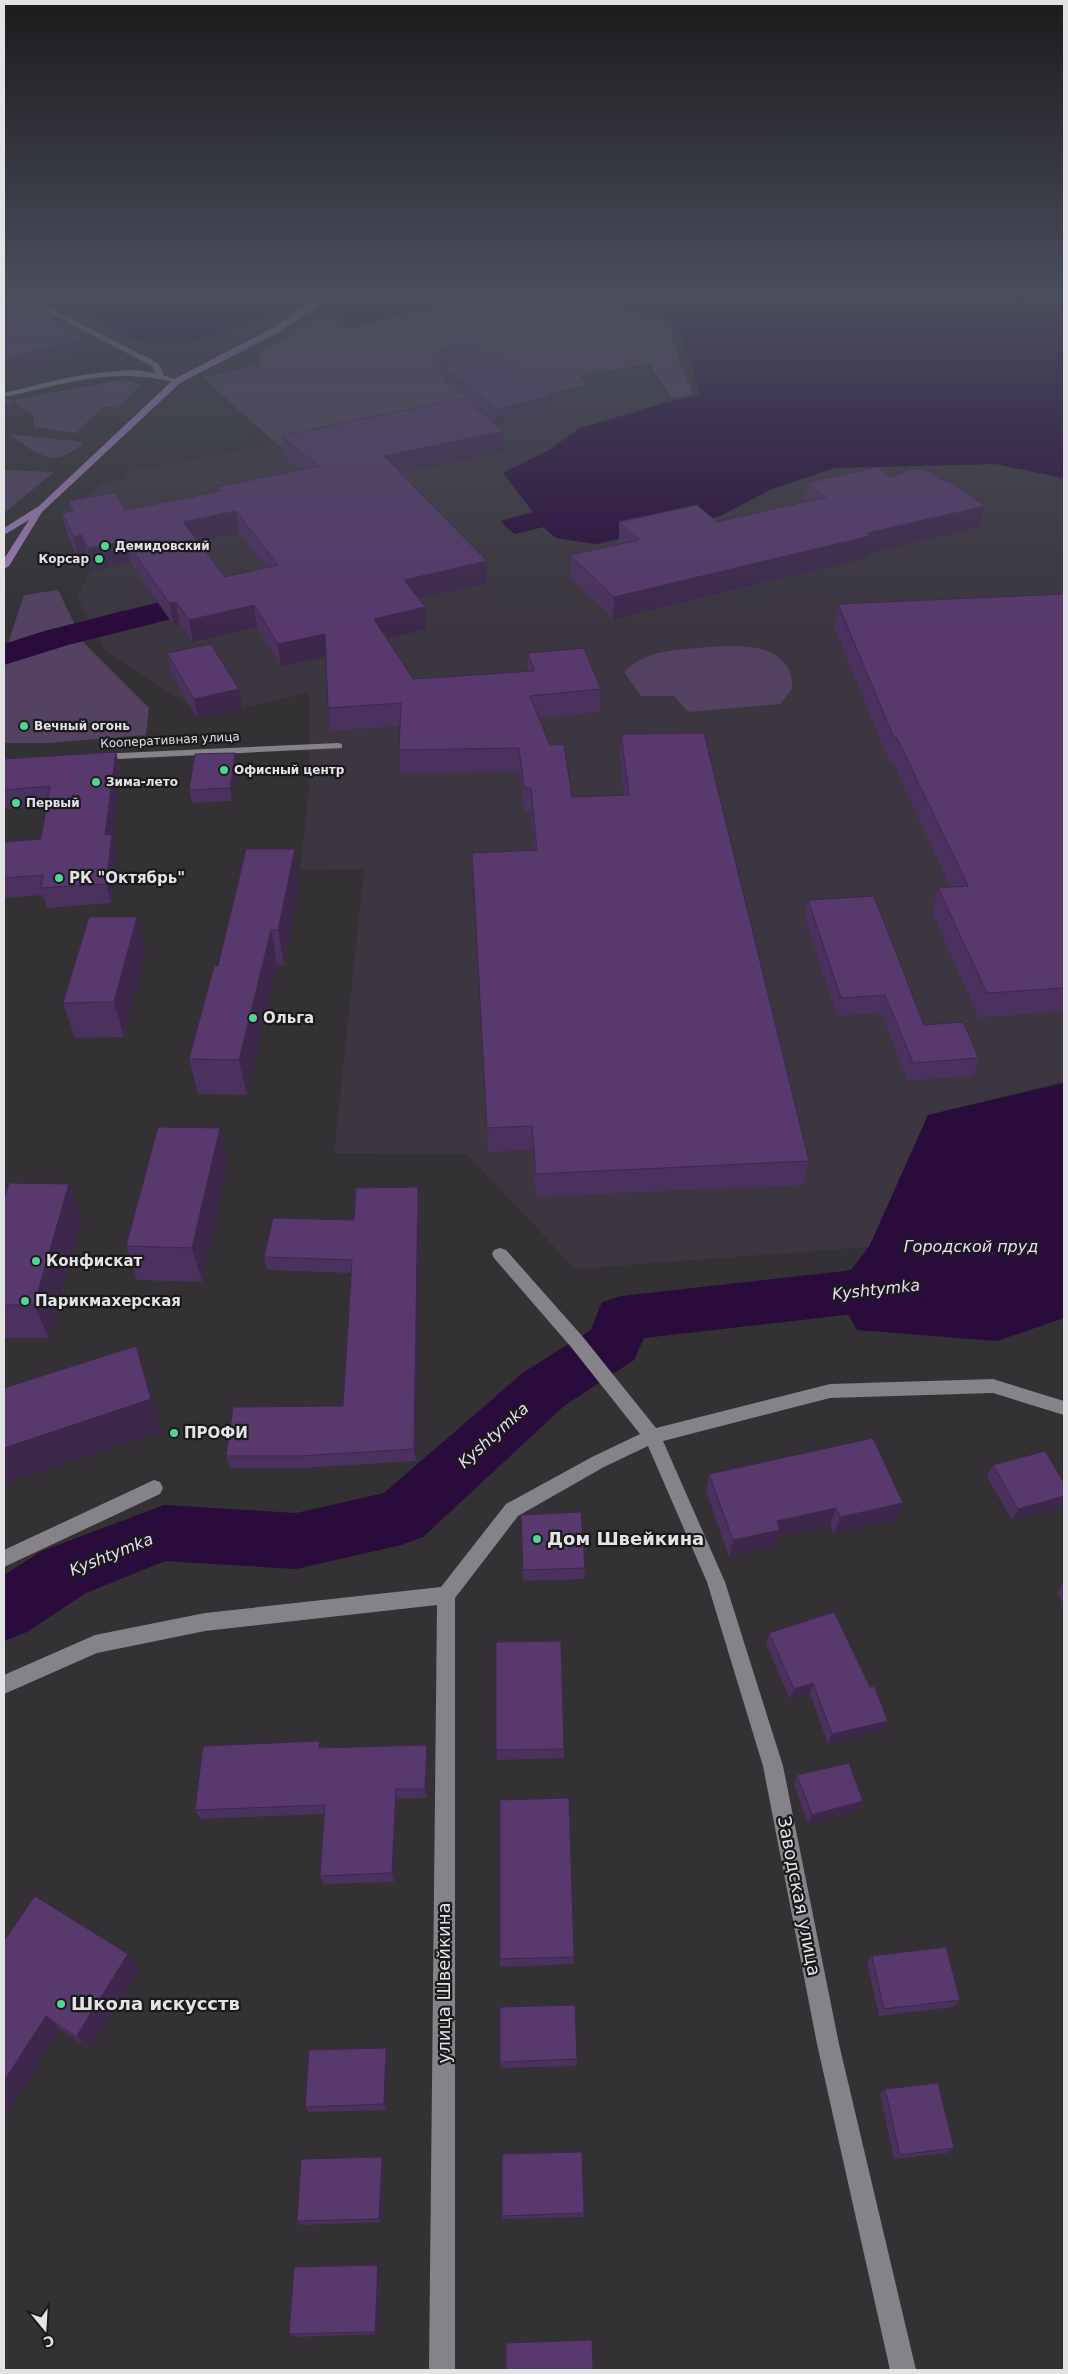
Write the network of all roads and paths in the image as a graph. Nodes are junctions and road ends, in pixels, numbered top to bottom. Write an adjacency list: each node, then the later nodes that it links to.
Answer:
1 (152, 405): 2 (main road)
2 (42, 508): 3 (main road); 4 (main road)
3 (4, 532)
4 (4, 566)
5 (338, 746): 6 (street, Кооперативная улица)
6 (81, 758)
7 (500, 1254): 9 (street, Заводская улица)
8 (1064, 1408): 9 (street)
9 (652, 1436): 12 (street); 15 (street, Заводская улица)
10 (154, 1488): 11 (street)
11 (4, 1558)
12 (446, 1595): 13 (street); 14 (street, улица Швейкина)
13 (4, 1684)
14 (442, 2370)
15 (903, 2370)

